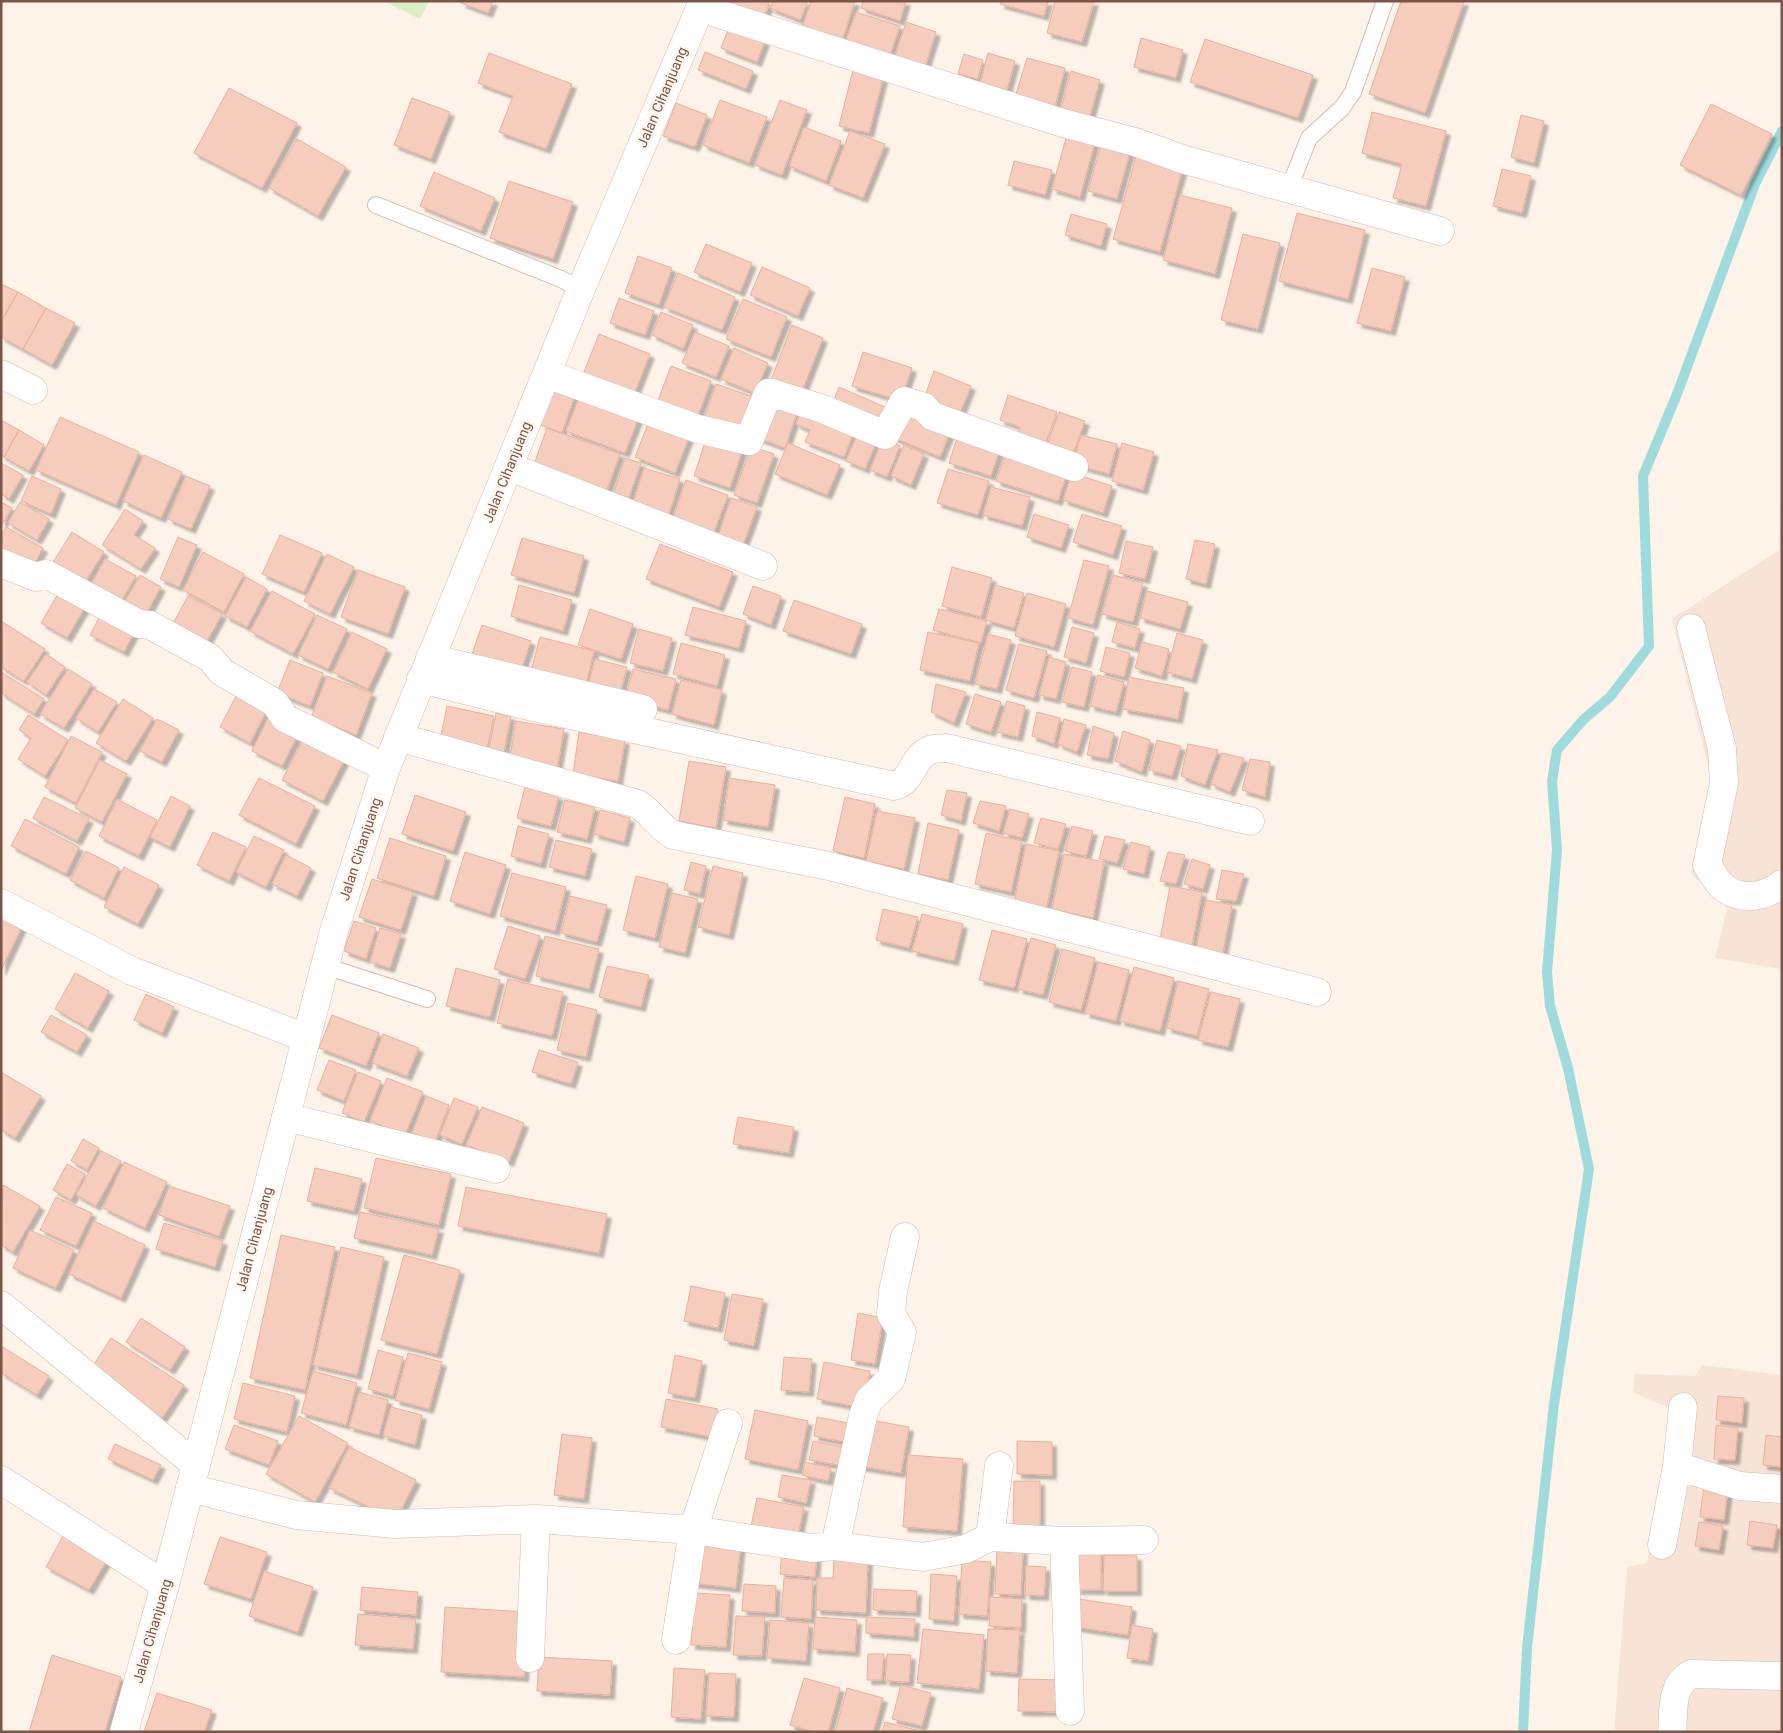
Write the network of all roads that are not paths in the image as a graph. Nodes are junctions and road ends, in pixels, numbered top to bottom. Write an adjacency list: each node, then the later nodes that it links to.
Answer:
1 (1385, 1): 3 (lane)
2 (701, 5): 3 (street); 6 (street, Jalan Cihanjuang)
3 (1289, 188): 5 (street)
4 (376, 206): 6 (lane)
5 (1440, 231)
6 (581, 289): 8 (street, Jalan Cihanjuang)
7 (1, 374): 9 (street)
8 (547, 374): 10 (street, Jalan Cihanjuang); 11 (street)
9 (33, 390)
10 (510, 467): 13 (street); 15 (street, Jalan Cihanjuang)
11 (1074, 467)
12 (1, 563): 18 (street)
13 (763, 566)
14 (1691, 628): 20 (street)
15 (426, 669): 16 (street); 17 (street, Jalan Cihanjuang); 19 (street)
16 (643, 710)
17 (398, 737): 18 (street, Jalan Cihanjuang); 23 (street)
18 (386, 768): 22 (street, Jalan Cihanjuang)
19 (1250, 821)
20 (1782, 884)
21 (1, 903): 25 (street)
22 (325, 966): 24 (lane); 25 (street, Jalan Cihanjuang)
23 (1317, 992)
24 (426, 999)
25 (306, 1038): 26 (street, Jalan Cihanjuang)
26 (286, 1117): 27 (street); 34 (street, Jalan Cihanjuang)
27 (496, 1169)
28 (905, 1237): 43 (street)
29 (1, 1305): 34 (street)
30 (1683, 1407): 33 (street)
31 (728, 1423): 38 (street)
32 (999, 1466): 39 (street)
33 (1677, 1466): 36 (street); 42 (street)
34 (193, 1476): 37 (street); 44 (street, Jalan Cihanjuang)
35 (1, 1480): 44 (street)
36 (1782, 1490)
37 (536, 1519): 38 (street); 46 (street)
38 (693, 1530): 43 (street); 45 (street)
39 (990, 1538): 41 (street); 43 (street)
40 (1144, 1540): 41 (street)
41 (1064, 1541): 48 (street)
42 (1662, 1545)
43 (835, 1546)
44 (165, 1585): 49 (street, Jalan Cihanjuang)
45 (676, 1640)
46 (530, 1658)
47 (1782, 1676): 50 (street)
48 (1070, 1711)
49 (124, 1732)
50 (1672, 1732)

